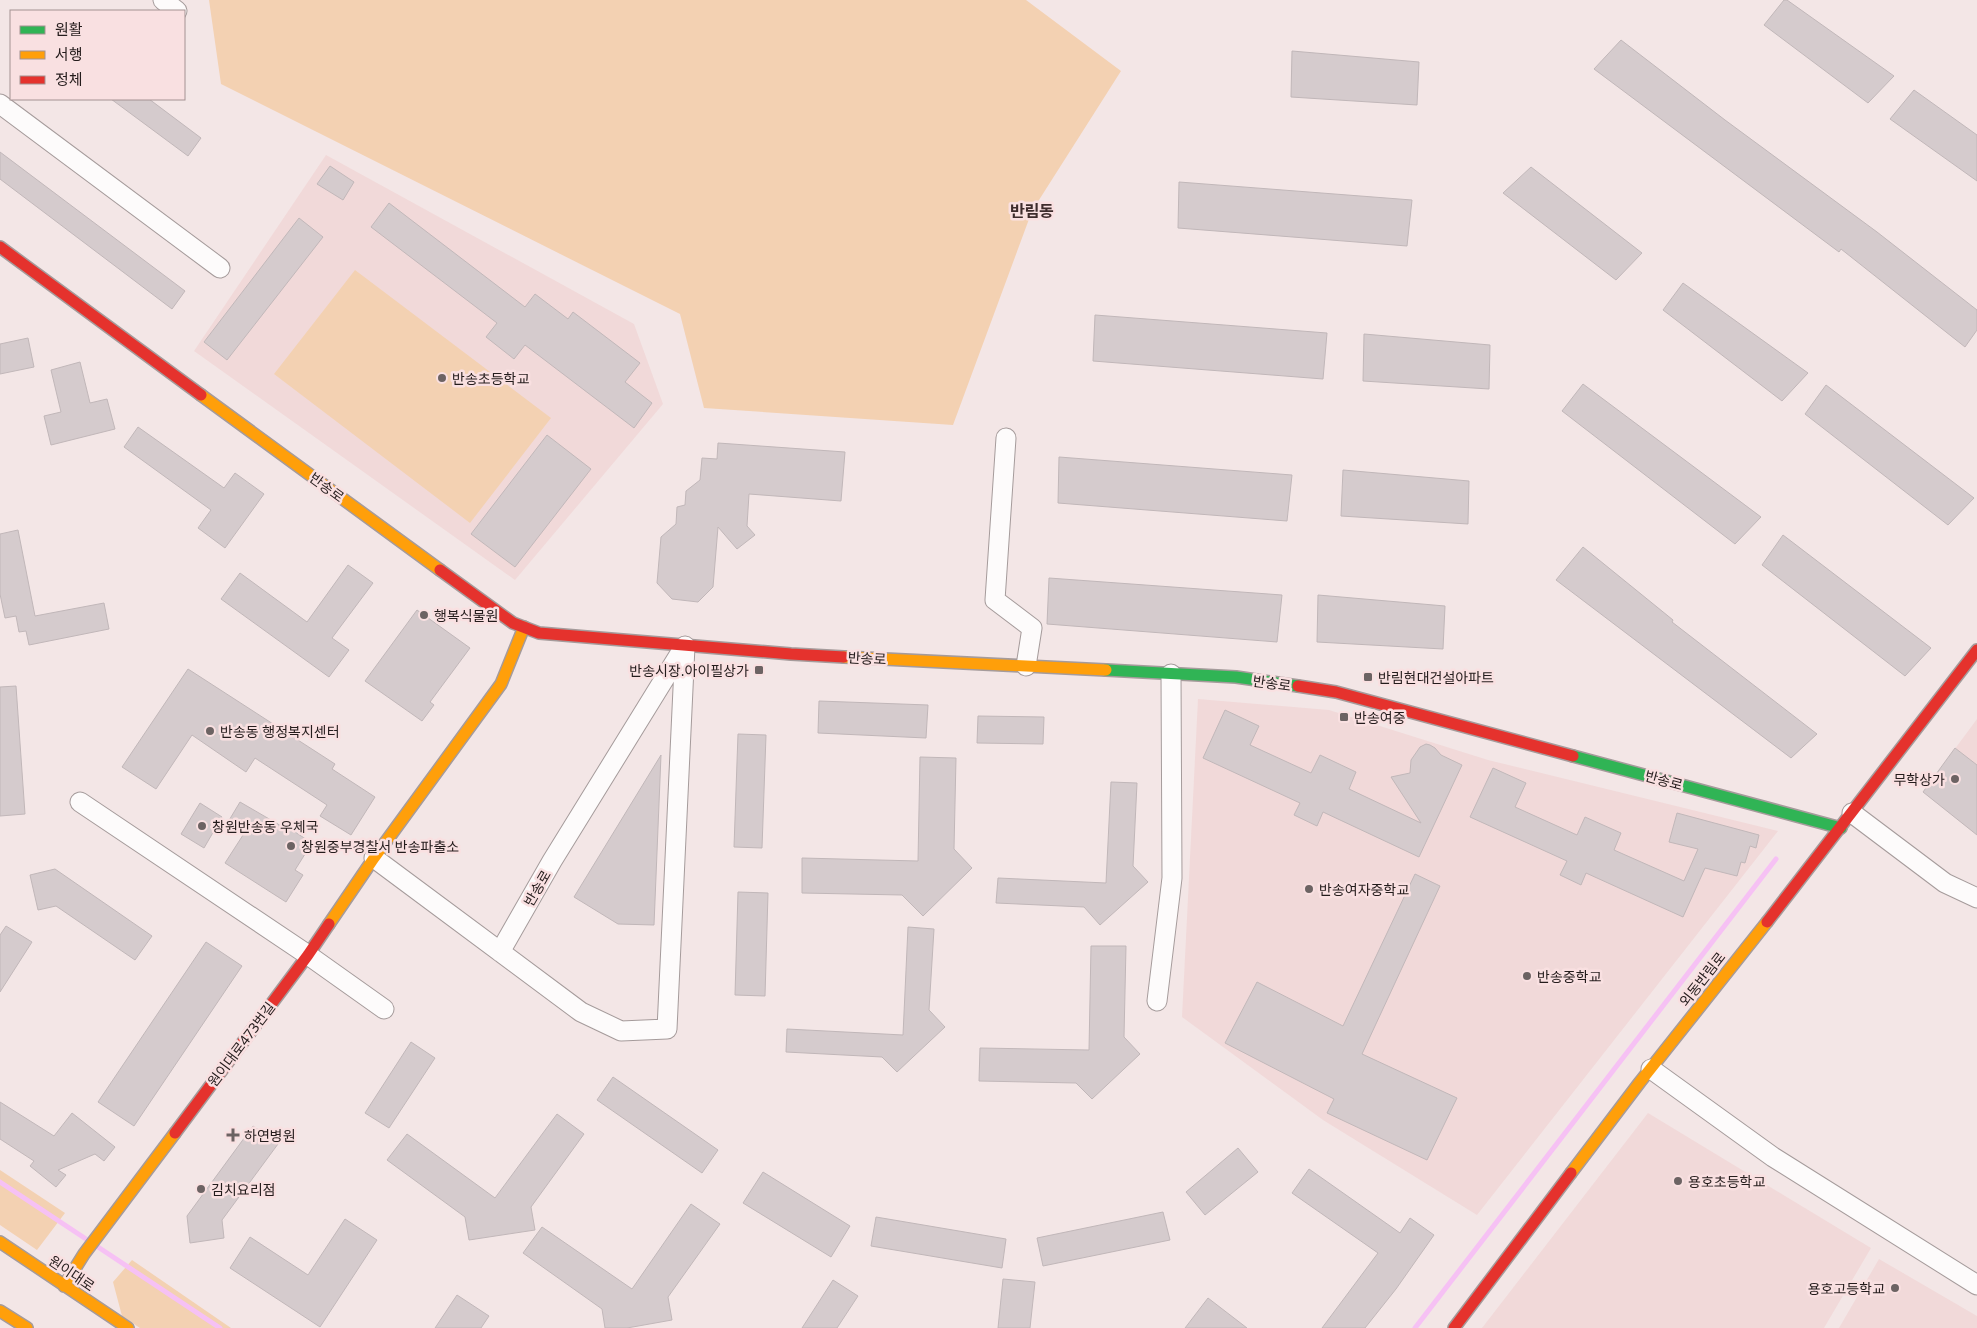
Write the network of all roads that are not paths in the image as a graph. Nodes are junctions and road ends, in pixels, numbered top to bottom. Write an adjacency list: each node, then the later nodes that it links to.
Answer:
1 (0, 104): 3 (street)
2 (0, 247): 5 (street, 반송로)
3 (220, 268)
4 (1006, 438): 8 (street)
5 (524, 627): 6 (street, 반송로); 12 (street, 원이대로473번길)
6 (685, 646): 8 (street, 반송로); 14 (street, 반송로); 14 (street)
7 (1977, 650): 11 (street, 외동반림로)
8 (1026, 666): 9 (street, 반송로)
9 (1171, 674): 11 (street, 반송로); 16 (street)
10 (80, 802): 15 (street)
11 (1846, 820): 13 (street); 18 (street, 외동반림로)
12 (374, 858): 14 (street); 15 (street, 원이대로473번길)
13 (1977, 898)
14 (500, 952)
15 (308, 955): 17 (street); 21 (street, 원이대로473번길)
16 (1157, 1001)
17 (384, 1009)
18 (1651, 1068): 20 (street); 25 (street, 외동반림로)
19 (0, 1242): 21 (street, 원이대로)
20 (1977, 1285)
21 (64, 1286): 24 (street, 원이대로)
22 (0, 1310): 23 (street)
23 (27, 1328)
24 (128, 1328)
25 (1454, 1328)

